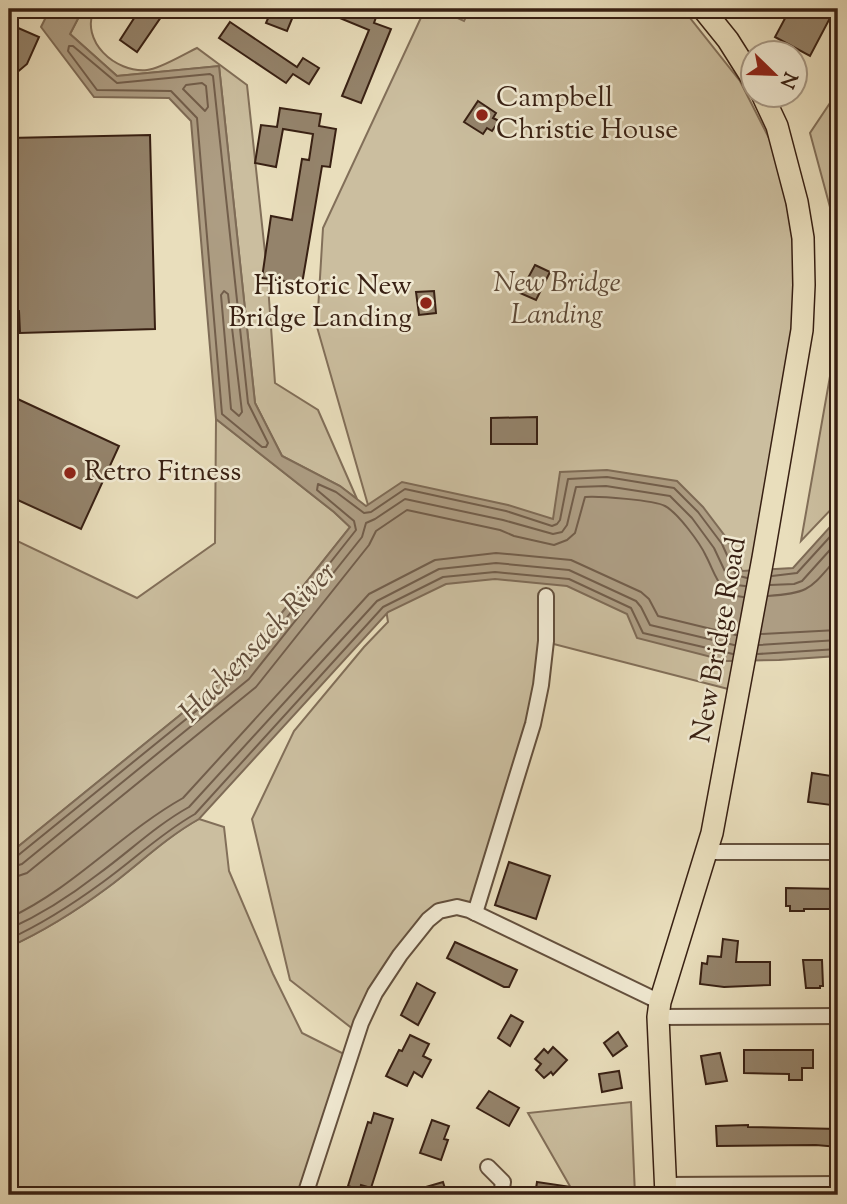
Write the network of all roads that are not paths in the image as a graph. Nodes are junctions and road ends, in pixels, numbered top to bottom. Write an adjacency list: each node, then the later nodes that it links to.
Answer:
1 (703, 9): 2 (main road)
2 (738, 56)
3 (769, 108): 5 (main road, New Bridge Road)
4 (546, 596): 7 (street)
5 (705, 852): 6 (street); 8 (main road, New Bridge Road)
6 (838, 852)
7 (475, 913): 8 (street); 13 (street)
8 (659, 1009): 9 (street); 12 (main road, New Bridge Road)
9 (838, 1016)
10 (488, 1167): 14 (street)
11 (838, 1184): 12 (street)
12 (666, 1190)
13 (306, 1195)
14 (501, 1195)

